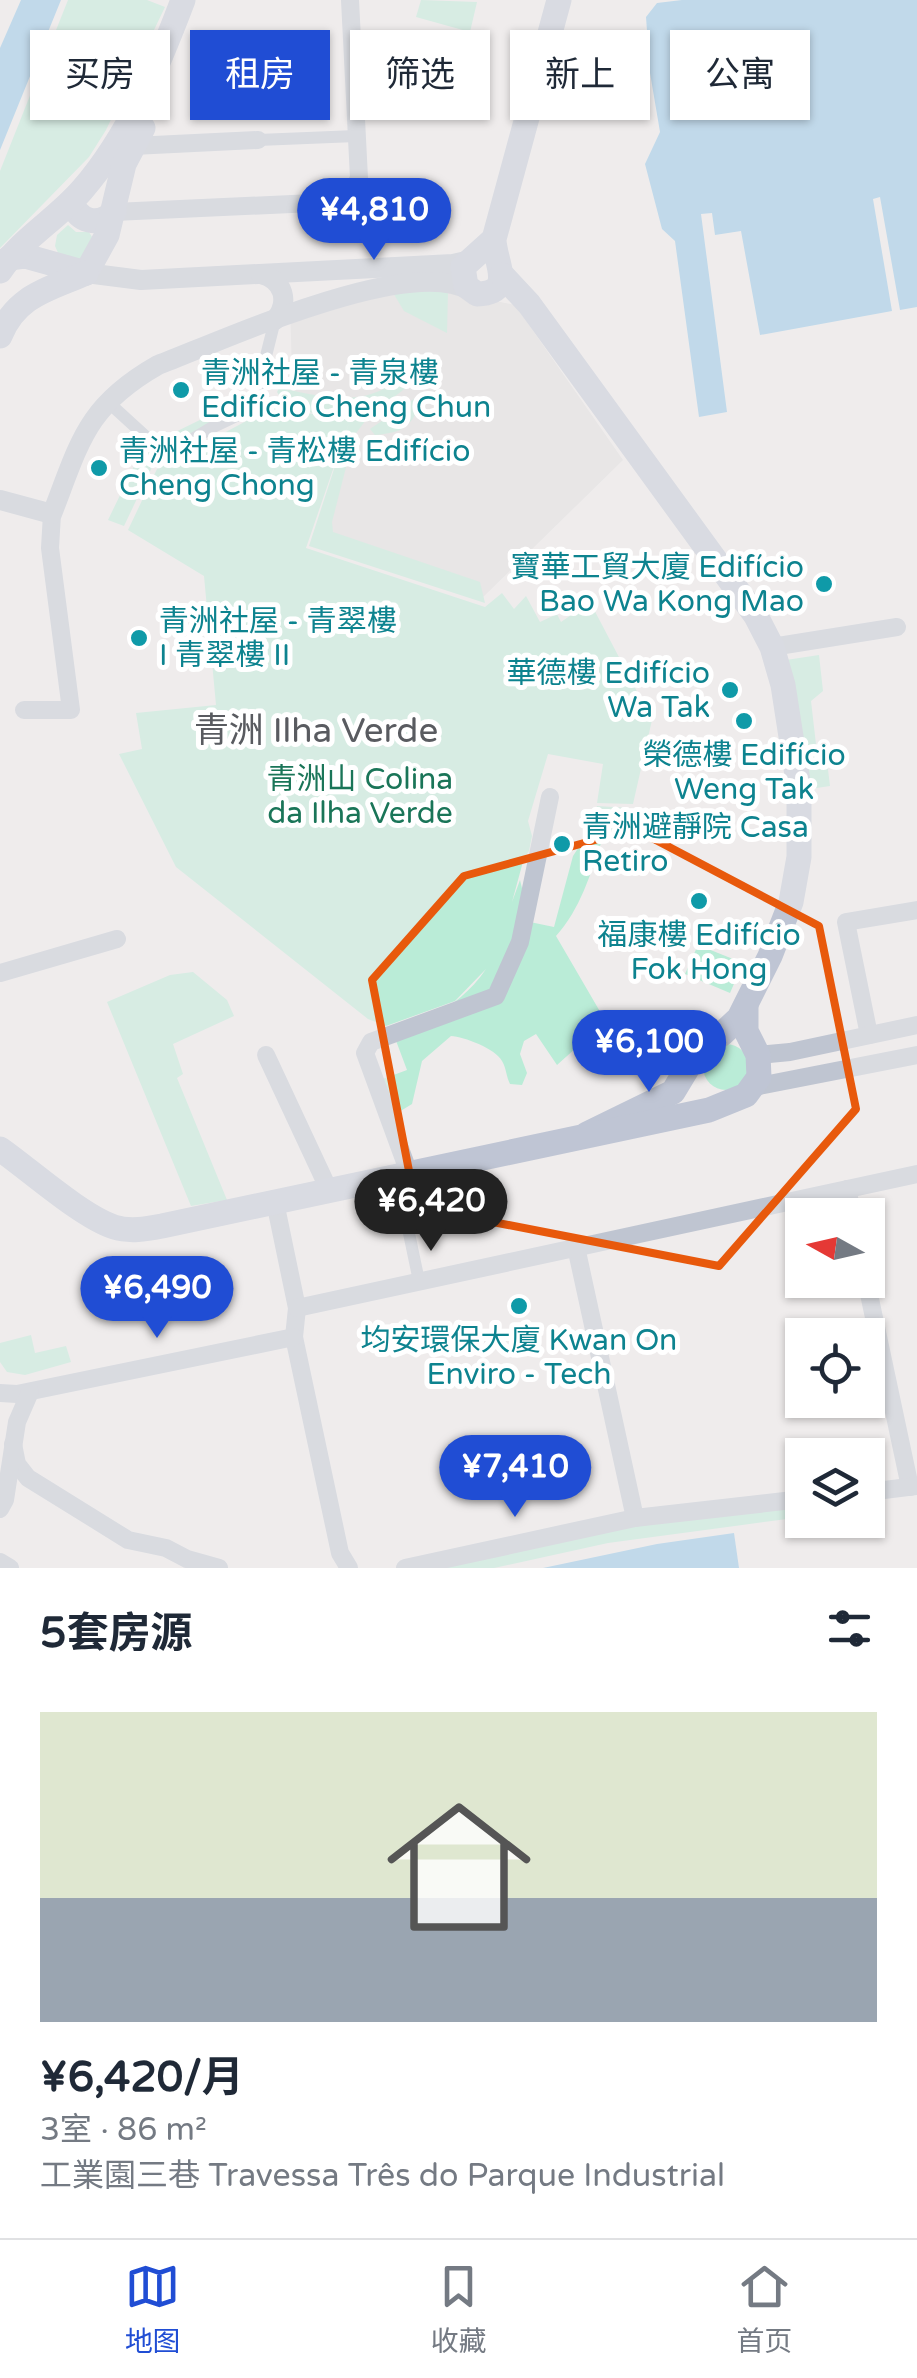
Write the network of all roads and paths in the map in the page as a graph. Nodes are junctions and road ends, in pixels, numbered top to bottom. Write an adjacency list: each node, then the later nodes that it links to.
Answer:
1 (183, 0): 8 (main road)
2 (199, 0): 7 (main road)
3 (350, 0): 5 (street)
4 (558, 0): 11 (main road)
5 (356, 136): 6 (street); 9 (street)
6 (258, 140): 7 (street)
7 (133, 146): 9 (main road)
8 (71, 202): 9 (main road); 10 (main road)
9 (113, 216): 12 (main road); 14 (street)
10 (13, 262): 12 (main road); 15 (main road)
11 (486, 268): 13 (street); 16 (street); 22 (main road)
12 (86, 273): 14 (street); 15 (main road)
13 (261, 274): 14 (street); 16 (street)
14 (113, 278)
15 (43, 288): 17 (main road)
16 (275, 320): 18 (street); 18 (street)
17 (0, 336)
18 (108, 402): 20 (street)
19 (0, 500): 20 (street)
20 (52, 514): 23 (street)
21 (897, 627): 22 (street)
22 (772, 647): 28 (main road)
23 (24, 710)
24 (550, 797): 40 (street)
25 (917, 910): 31 (street)
26 (117, 938): 27 (street)
27 (0, 973)
28 (746, 1006): 30 (main road); 32 (main road)
29 (917, 1024): 31 (street)
30 (722, 1034): 32 (main road); 35 (main road)
31 (870, 1035): 32 (street)
32 (755, 1050): 36 (main road)
33 (266, 1055): 43 (street)
34 (917, 1055): 36 (street)
35 (693, 1064): 37 (main road); 38 (main road)
36 (754, 1087): 37 (main road)
37 (726, 1102): 38 (main road)
38 (587, 1134): 40 (main road)
39 (0, 1149): 45 (main road)
40 (403, 1174): 43 (main road); 47 (street)
41 (917, 1174): 42 (street)
42 (847, 1189): 44 (street); 46 (street)
43 (328, 1190): 45 (main road)
44 (849, 1198)
45 (274, 1202): 49 (street)
46 (576, 1247): 47 (street); 59 (street)
47 (419, 1281): 49 (street)
48 (870, 1298): 55 (street)
49 (297, 1308): 50 (street)
50 (294, 1337): 52 (street); 63 (street)
51 (0, 1378): 52 (street)
52 (30, 1392): 53 (street); 54 (street)
53 (0, 1393)
54 (14, 1444): 58 (street); 62 (street)
55 (913, 1487): 56 (street)
56 (885, 1490)
57 (785, 1501): 59 (street)
58 (0, 1509)
59 (635, 1518): 64 (street)
60 (0, 1562): 61 (street)
61 (10, 1568)
62 (220, 1568)
63 (349, 1568)
64 (404, 1568)

